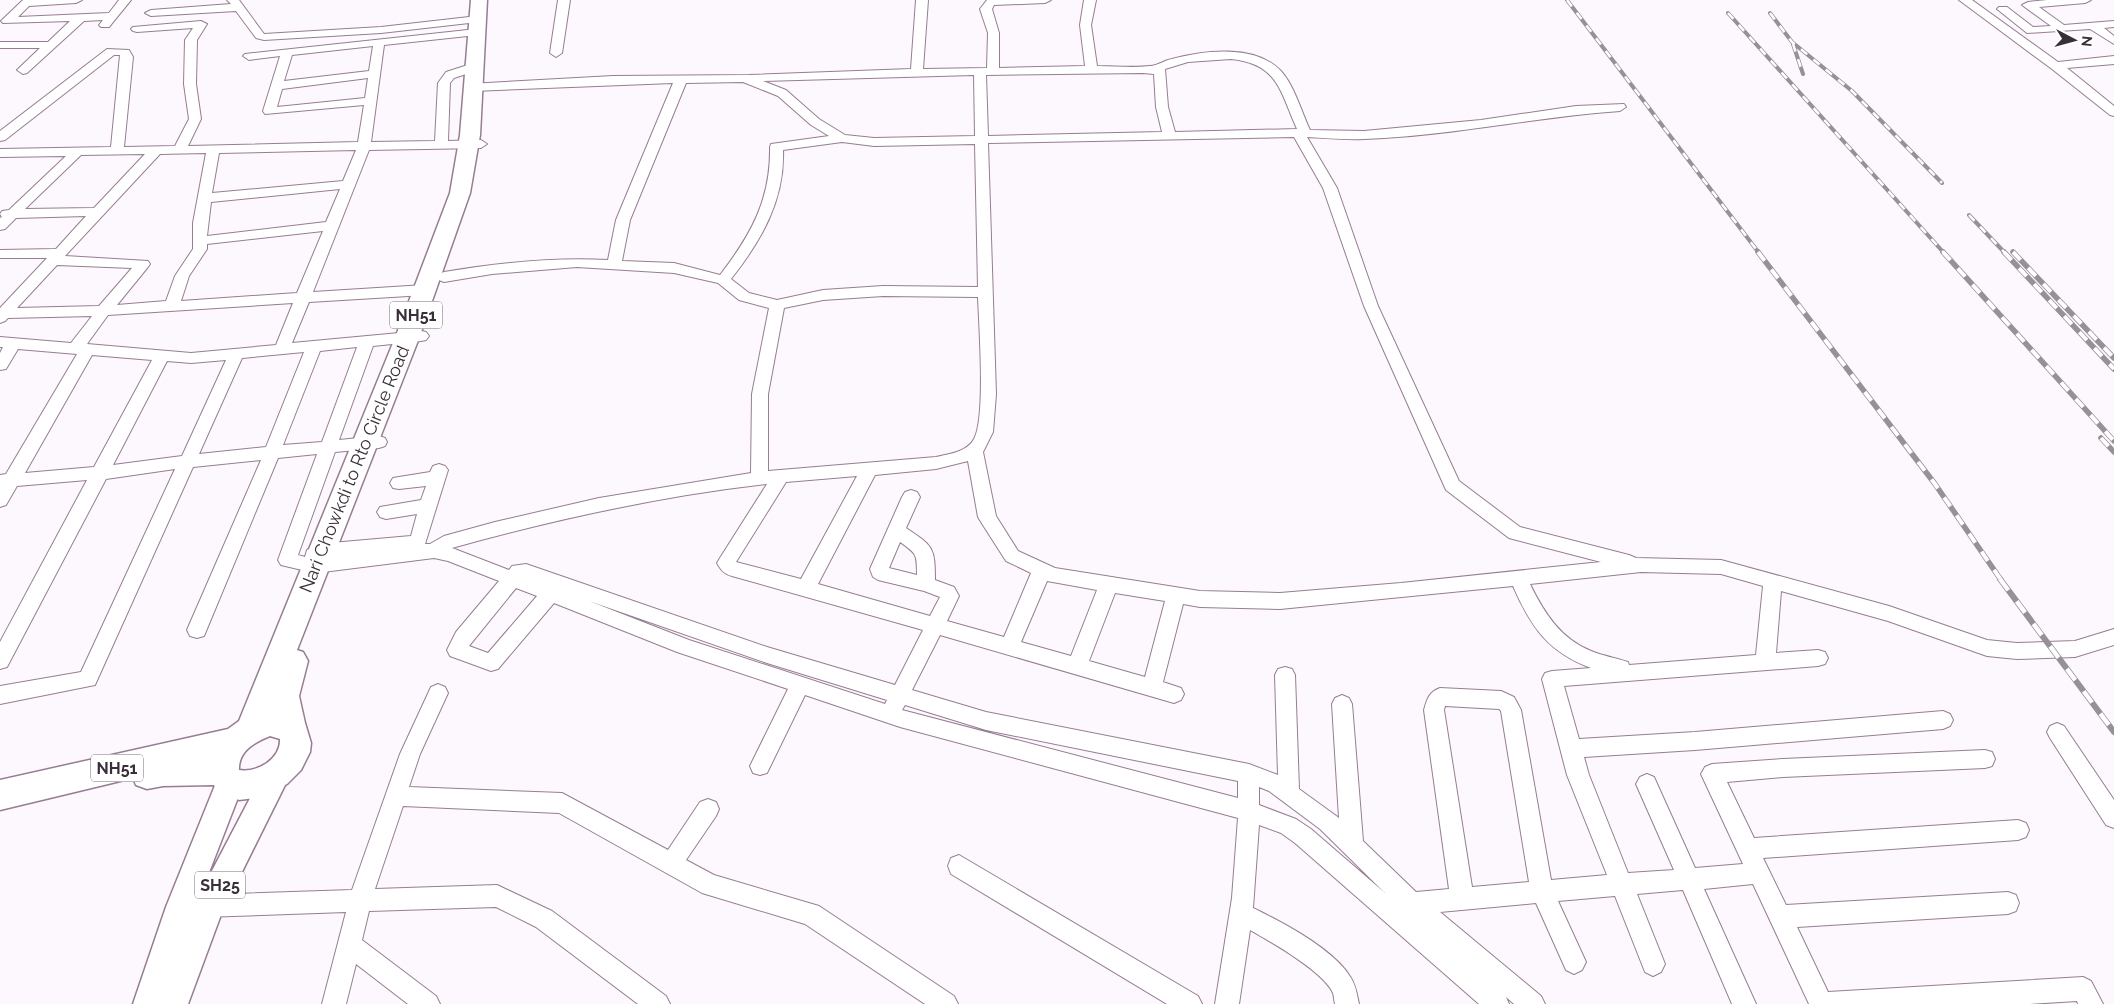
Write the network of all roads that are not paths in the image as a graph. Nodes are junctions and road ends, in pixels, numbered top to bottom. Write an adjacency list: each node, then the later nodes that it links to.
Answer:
1 (76, 0): 10 (street)
2 (125, 0): 15 (street)
3 (162, 0): 13 (street)
4 (564, 0): 28 (street)
5 (922, 0): 36 (street)
6 (1045, 0): 35 (street)
7 (1090, 0): 33 (street)
8 (1964, 0): 31 (street)
9 (2085, 0): 21 (street)
10 (27, 1): 16 (street)
11 (236, 4): 13 (street); 14 (street)
12 (2002, 9): 21 (street)
13 (151, 13): 20 (street)
14 (480, 13): 24 (street); 40 (highway, Nari Chowkdi to Rto Circle Road / NH51); 40 (highway, NH51)
15 (113, 16): 16 (street); 19 (street)
16 (82, 17): 26 (street)
17 (2114, 24): 18 (street)
18 (2093, 26): 21 (street); 23 (street)
19 (103, 28)
20 (137, 29): 22 (street); 57 (street)
21 (2063, 29)
22 (128, 41)
23 (2114, 41)
24 (379, 43): 27 (street); 37 (street)
25 (0, 45): 26 (street)
26 (50, 45): 32 (street)
27 (287, 52): 29 (street); 41 (street)
28 (556, 53)
29 (250, 56)
30 (2114, 60): 31 (street)
31 (2056, 66): 44 (street)
32 (23, 70)
33 (1091, 70): 34 (street); 35 (street)
34 (1153, 70): 47 (street); 48 (street)
35 (987, 72): 36 (street); 51 (street)
36 (916, 73): 39 (street)
37 (374, 74): 41 (street); 43 (street)
38 (681, 78): 39 (street); 40 (street); 70 (street)
39 (745, 78): 50 (street)
40 (478, 80): 52 (highway, Nari Chowkdi to Rto Circle Road / NH51); 53 (street)
41 (277, 86): 43 (street)
42 (2114, 100): 44 (street)
43 (371, 101): 54 (street)
44 (2101, 101): 46 (street)
45 (1620, 107): 47 (street)
46 (2114, 112)
47 (1301, 133): 48 (street); 107 (street)
48 (1169, 135): 51 (street)
49 (0, 137): 58 (street)
50 (842, 138): 51 (street); 72 (street)
51 (983, 140): 74 (street)
52 (475, 144): 53 (street); 71 (highway, NH51); 73 (highway, Nari Chowkdi to Rto Circle Road / NH51)
53 (441, 145): 54 (street)
54 (364, 146): 55 (street); 61 (street)
55 (213, 148): 57 (street); 62 (street)
56 (158, 149): 57 (street); 58 (street); 63 (street)
57 (180, 149)
58 (117, 150): 59 (street)
59 (78, 151): 60 (street); 64 (street)
60 (0, 153)
61 (349, 184): 62 (street); 66 (street)
62 (205, 198): 67 (street)
63 (99, 212): 64 (street); 69 (street)
64 (7, 214): 65 (street)
65 (0, 226)
66 (331, 226): 67 (street); 75 (street)
67 (200, 241): 77 (street)
68 (0, 254): 69 (street)
69 (57, 257): 78 (street); 79 (street)
70 (614, 265): 71 (street); 72 (street)
71 (444, 277): 80 (highway, NH51)
72 (724, 280): 76 (street)
73 (425, 290): 75 (street); 80 (highway, Nari Chowkdi to Rto Circle Road / NH51)
74 (986, 292): 76 (street); 91 (street)
75 (302, 298): 77 (street); 85 (street)
76 (777, 305): 97 (street)
77 (172, 306): 78 (street)
78 (104, 310): 79 (street); 84 (street)
79 (2, 315)
80 (414, 337): 82 (street); 89 (highway, Nari Chowkdi to Rto Circle Road / NH51)
81 (7, 342): 84 (street); 88 (street)
82 (367, 342): 83 (street); 90 (street)
83 (314, 347): 85 (street); 92 (street)
84 (81, 349): 87 (street); 98 (street)
85 (282, 350): 86 (street)
86 (236, 355): 87 (street); 93 (street)
87 (162, 356): 95 (street)
88 (0, 365)
89 (372, 442): 90 (street); 106 (highway, Nari Chowkdi to Rto Circle Road / NH51)
90 (327, 447): 92 (street); 106 (street)
91 (974, 450): 94 (street); 108 (street)
92 (272, 453): 93 (street); 120 (street)
93 (189, 462): 95 (street); 134 (street)
94 (870, 468): 96 (street); 114 (street)
95 (100, 473): 98 (street); 124 (street)
96 (782, 475): 97 (street); 114 (street)
97 (759, 479): 105 (street)
98 (6, 480): 101 (street)
99 (399, 483): 102 (street)
100 (911, 497): 104 (street)
101 (0, 500)
102 (428, 506): 103 (street); 105 (street)
103 (386, 512)
104 (895, 530): 112 (street); 112 (street)
105 (432, 545): 106 (street); 109 (street)
106 (319, 559): 117 (highway, Nari Chowkdi to Rto Circle Road / NH51)
107 (1642, 565): 110 (street); 111 (street)
108 (1042, 570): 113 (street); 122 (street)
109 (516, 574): 115 (street); 115 (street); 118 (street)
110 (1518, 578): 116 (street); 128 (street)
111 (1773, 581): 121 (street); 126 (street)
112 (926, 584): 119 (street)
113 (1109, 584): 116 (street); 127 (street)
114 (806, 588): 119 (street)
115 (551, 593): 118 (street)
116 (1176, 595): 131 (street)
117 (303, 615): 125 (highway, Nari Chowkdi to Rto Circle Road / NH51)
118 (656, 626): 130 (street); 135 (street)
119 (935, 626): 122 (street); 135 (street)
120 (197, 630)
121 (2114, 637)
122 (1009, 647): 127 (street)
123 (1818, 658): 126 (street)
124 (0, 661)
125 (285, 662): 139 (highway, NH51); 141 (highway, Nari Chowkdi to Rto Circle Road / NH51)
126 (1765, 662): 128 (street)
127 (1078, 667): 131 (street)
128 (1638, 672): 142 (street)
129 (1285, 675): 149 (street)
130 (800, 685): 137 (street); 144 (street)
131 (1152, 688): 133 (street)
132 (438, 693): 151 (street)
133 (1174, 694)
134 (0, 695)
135 (900, 695): 137 (street); 146 (street)
136 (1342, 704): 157 (street)
137 (889, 715): 154 (street)
138 (1943, 720): 142 (street)
139 (290, 727): 141 (highway, NH51); 145 (highway, NH51)
140 (2057, 732): 155 (street)
141 (242, 735): 147 (highway, NH51); 150 (highway, NH51)
142 (1571, 748): 163 (street)
143 (1985, 759): 158 (street)
144 (760, 766)
145 (279, 771): 147 (highway, NH51); 168 (main road, SH25)
146 (1249, 774): 149 (street); 154 (street)
147 (226, 776): 152 (highway, NH51); 170 (main road, SH25)
148 (1647, 784): 162 (street)
149 (1290, 794): 157 (street)
150 (0, 795)
151 (396, 796): 159 (street); 166 (street)
152 (0, 805)
153 (708, 809): 159 (street)
154 (1248, 811): 169 (street); 171 (street)
155 (2114, 818)
156 (2018, 830): 158 (street)
157 (1352, 845): 171 (street)
158 (1748, 849): 161 (street)
159 (671, 864): 180 (street)
160 (958, 866): 181 (street)
161 (1760, 873): 162 (street); 172 (street)
162 (1688, 879): 163 (street); 186 (street)
163 (1621, 885): 164 (street); 175 (street)
164 (1542, 892): 165 (street); 165 (street); 174 (street)
165 (1462, 898): 171 (street)
166 (360, 900): 168 (street); 173 (street); 179 (street)
167 (2008, 903): 172 (street)
168 (209, 906): 170 (street); 176 (main road, SH25)
169 (1242, 906): 182 (street); 183 (street)
170 (181, 907): 176 (main road, SH25)
171 (1404, 910): 184 (street); 185 (street)
172 (1781, 917): 187 (street)
173 (349, 945): 177 (street); 178 (street)
174 (1574, 962)
175 (1653, 964)
176 (150, 1003)
177 (334, 1004)
178 (428, 1004)
179 (658, 1004)
180 (946, 1004)
181 (1190, 1004)
182 (1227, 1004)
183 (1347, 1004)
184 (1497, 1004)
185 (1533, 1004)
186 (1744, 1004)
187 (1821, 1004): 188 (street)
188 (2091, 1004)

